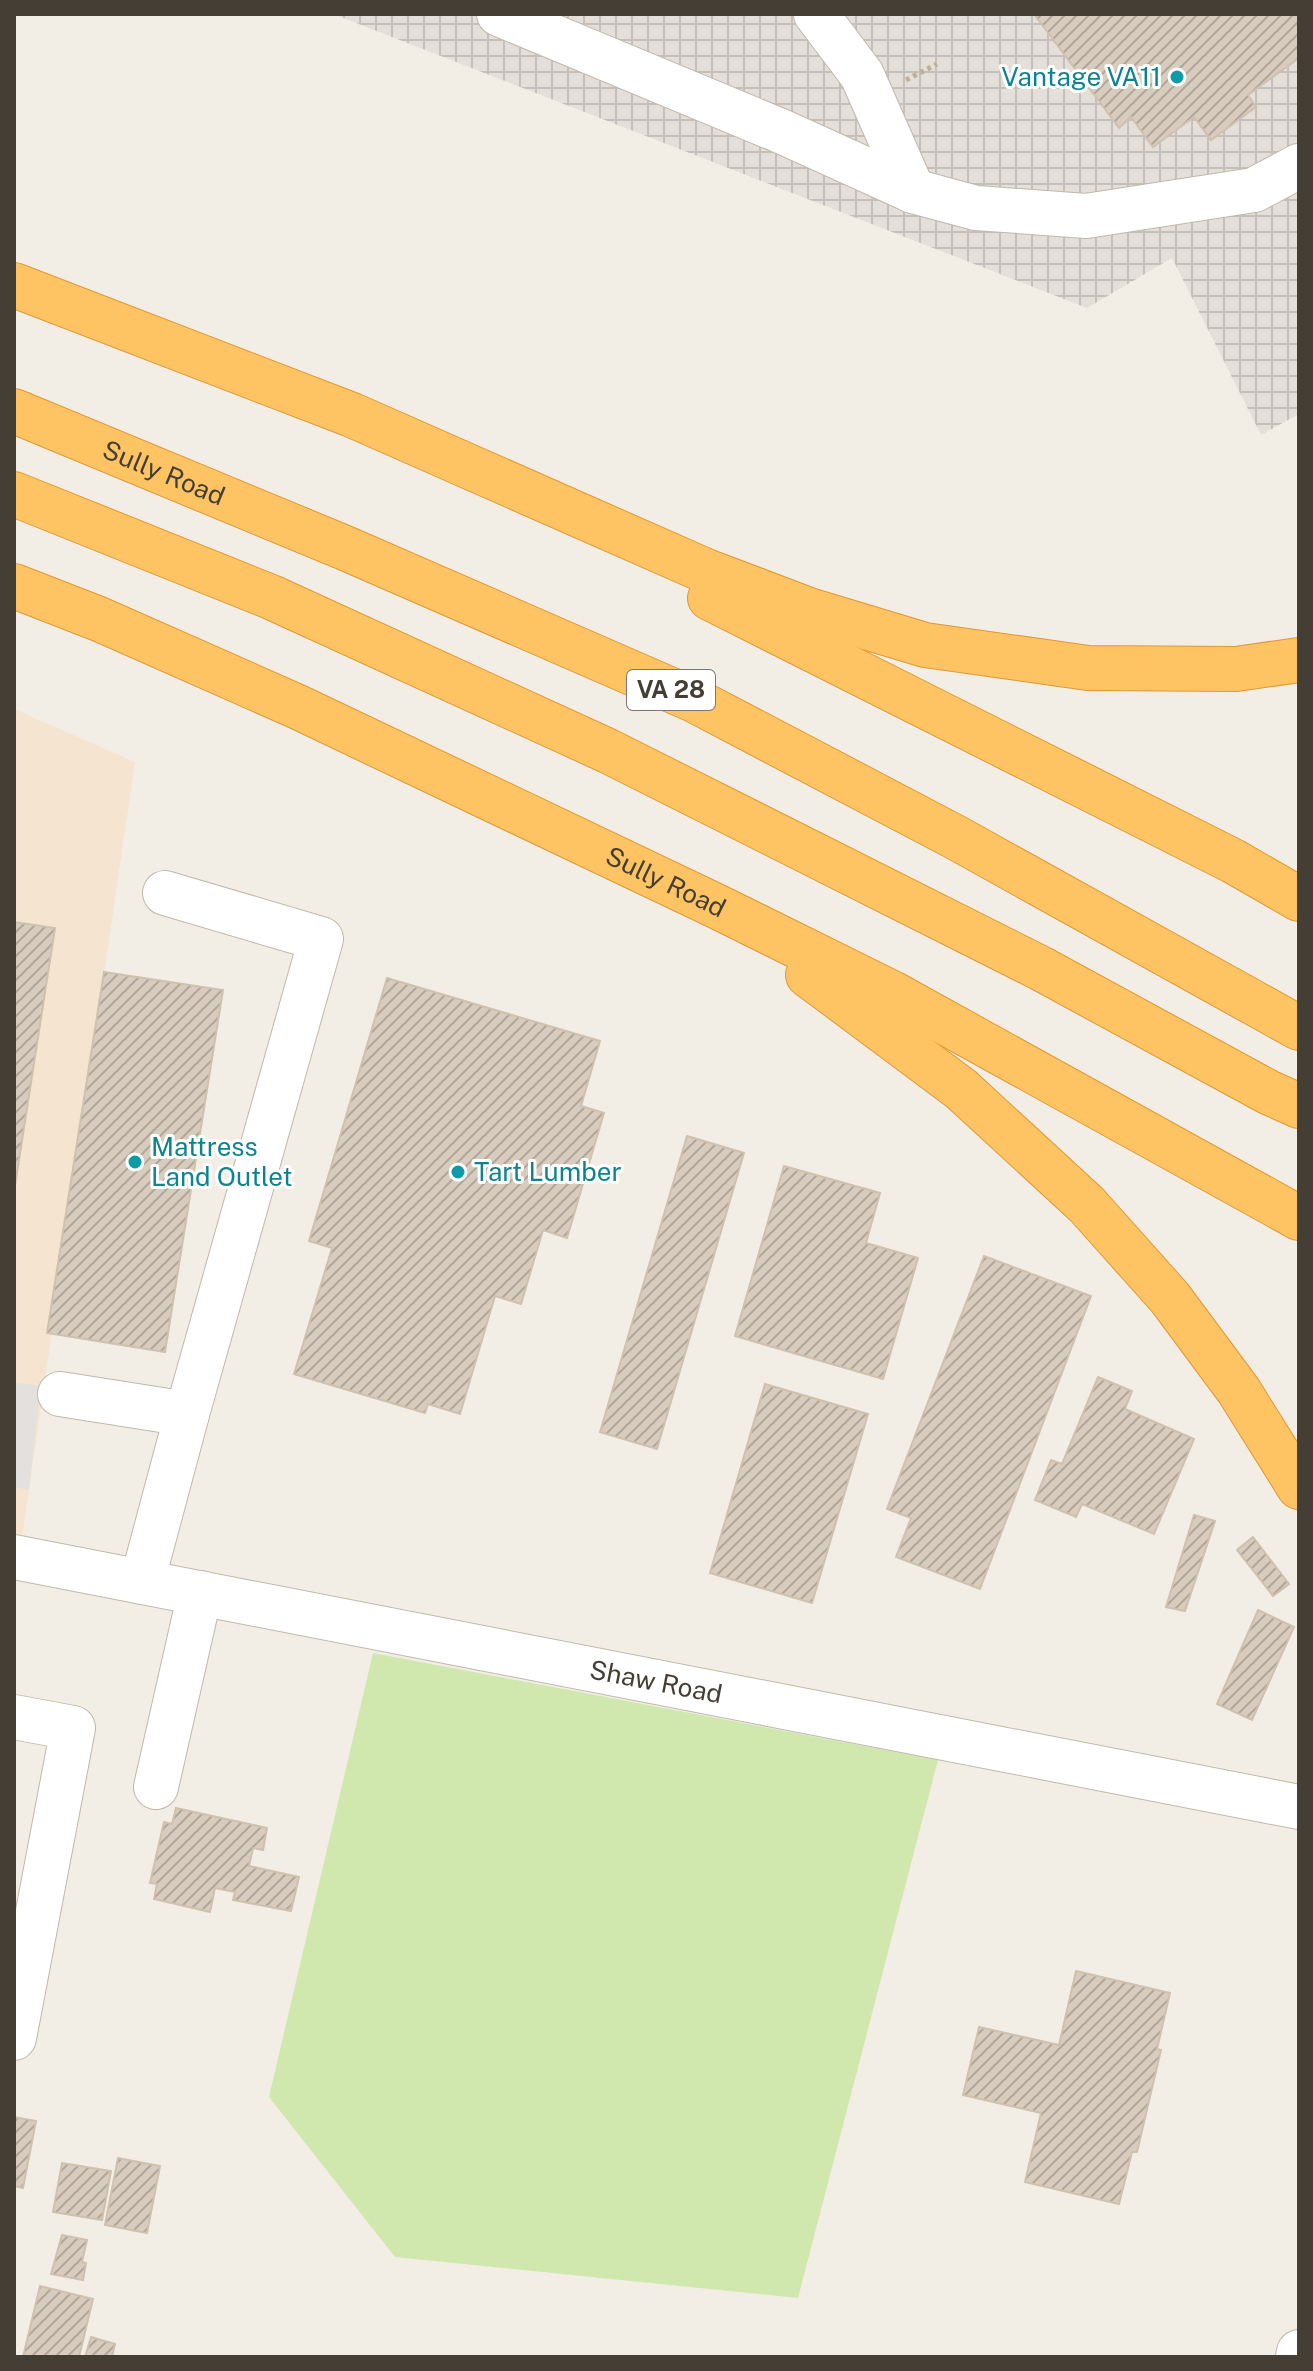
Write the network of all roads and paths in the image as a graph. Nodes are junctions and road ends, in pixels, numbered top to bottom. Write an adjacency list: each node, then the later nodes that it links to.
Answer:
1 (499, 14): 6 (street)
2 (816, 14): 6 (street)
3 (937, 64): 4 (path)
4 (896, 85)
5 (1299, 166): 6 (street)
6 (913, 191)
7 (14, 285): 9 (highway)
8 (14, 411): 16 (highway, Sully Road / VA 28)
9 (352, 415): 12 (highway); 14 (highway)
10 (14, 494): 17 (highway)
11 (14, 586): 15 (highway, Sully Road)
12 (1299, 660)
13 (165, 893): 20 (street)
14 (1299, 899)
15 (716, 906): 18 (highway, Sully Road); 21 (highway)
16 (1299, 1028)
17 (1283, 1099)
18 (1299, 1218)
19 (60, 1394): 20 (street)
20 (187, 1414): 23 (street)
21 (1299, 1487)
22 (14, 1557): 23 (street, Shaw Road)
23 (142, 1582): 24 (street, Shaw Road)
24 (200, 1593): 26 (street); 27 (street, Shaw Road)
25 (14, 1717): 28 (street)
26 (156, 1787)
27 (1299, 1807)
28 (14, 2038)

